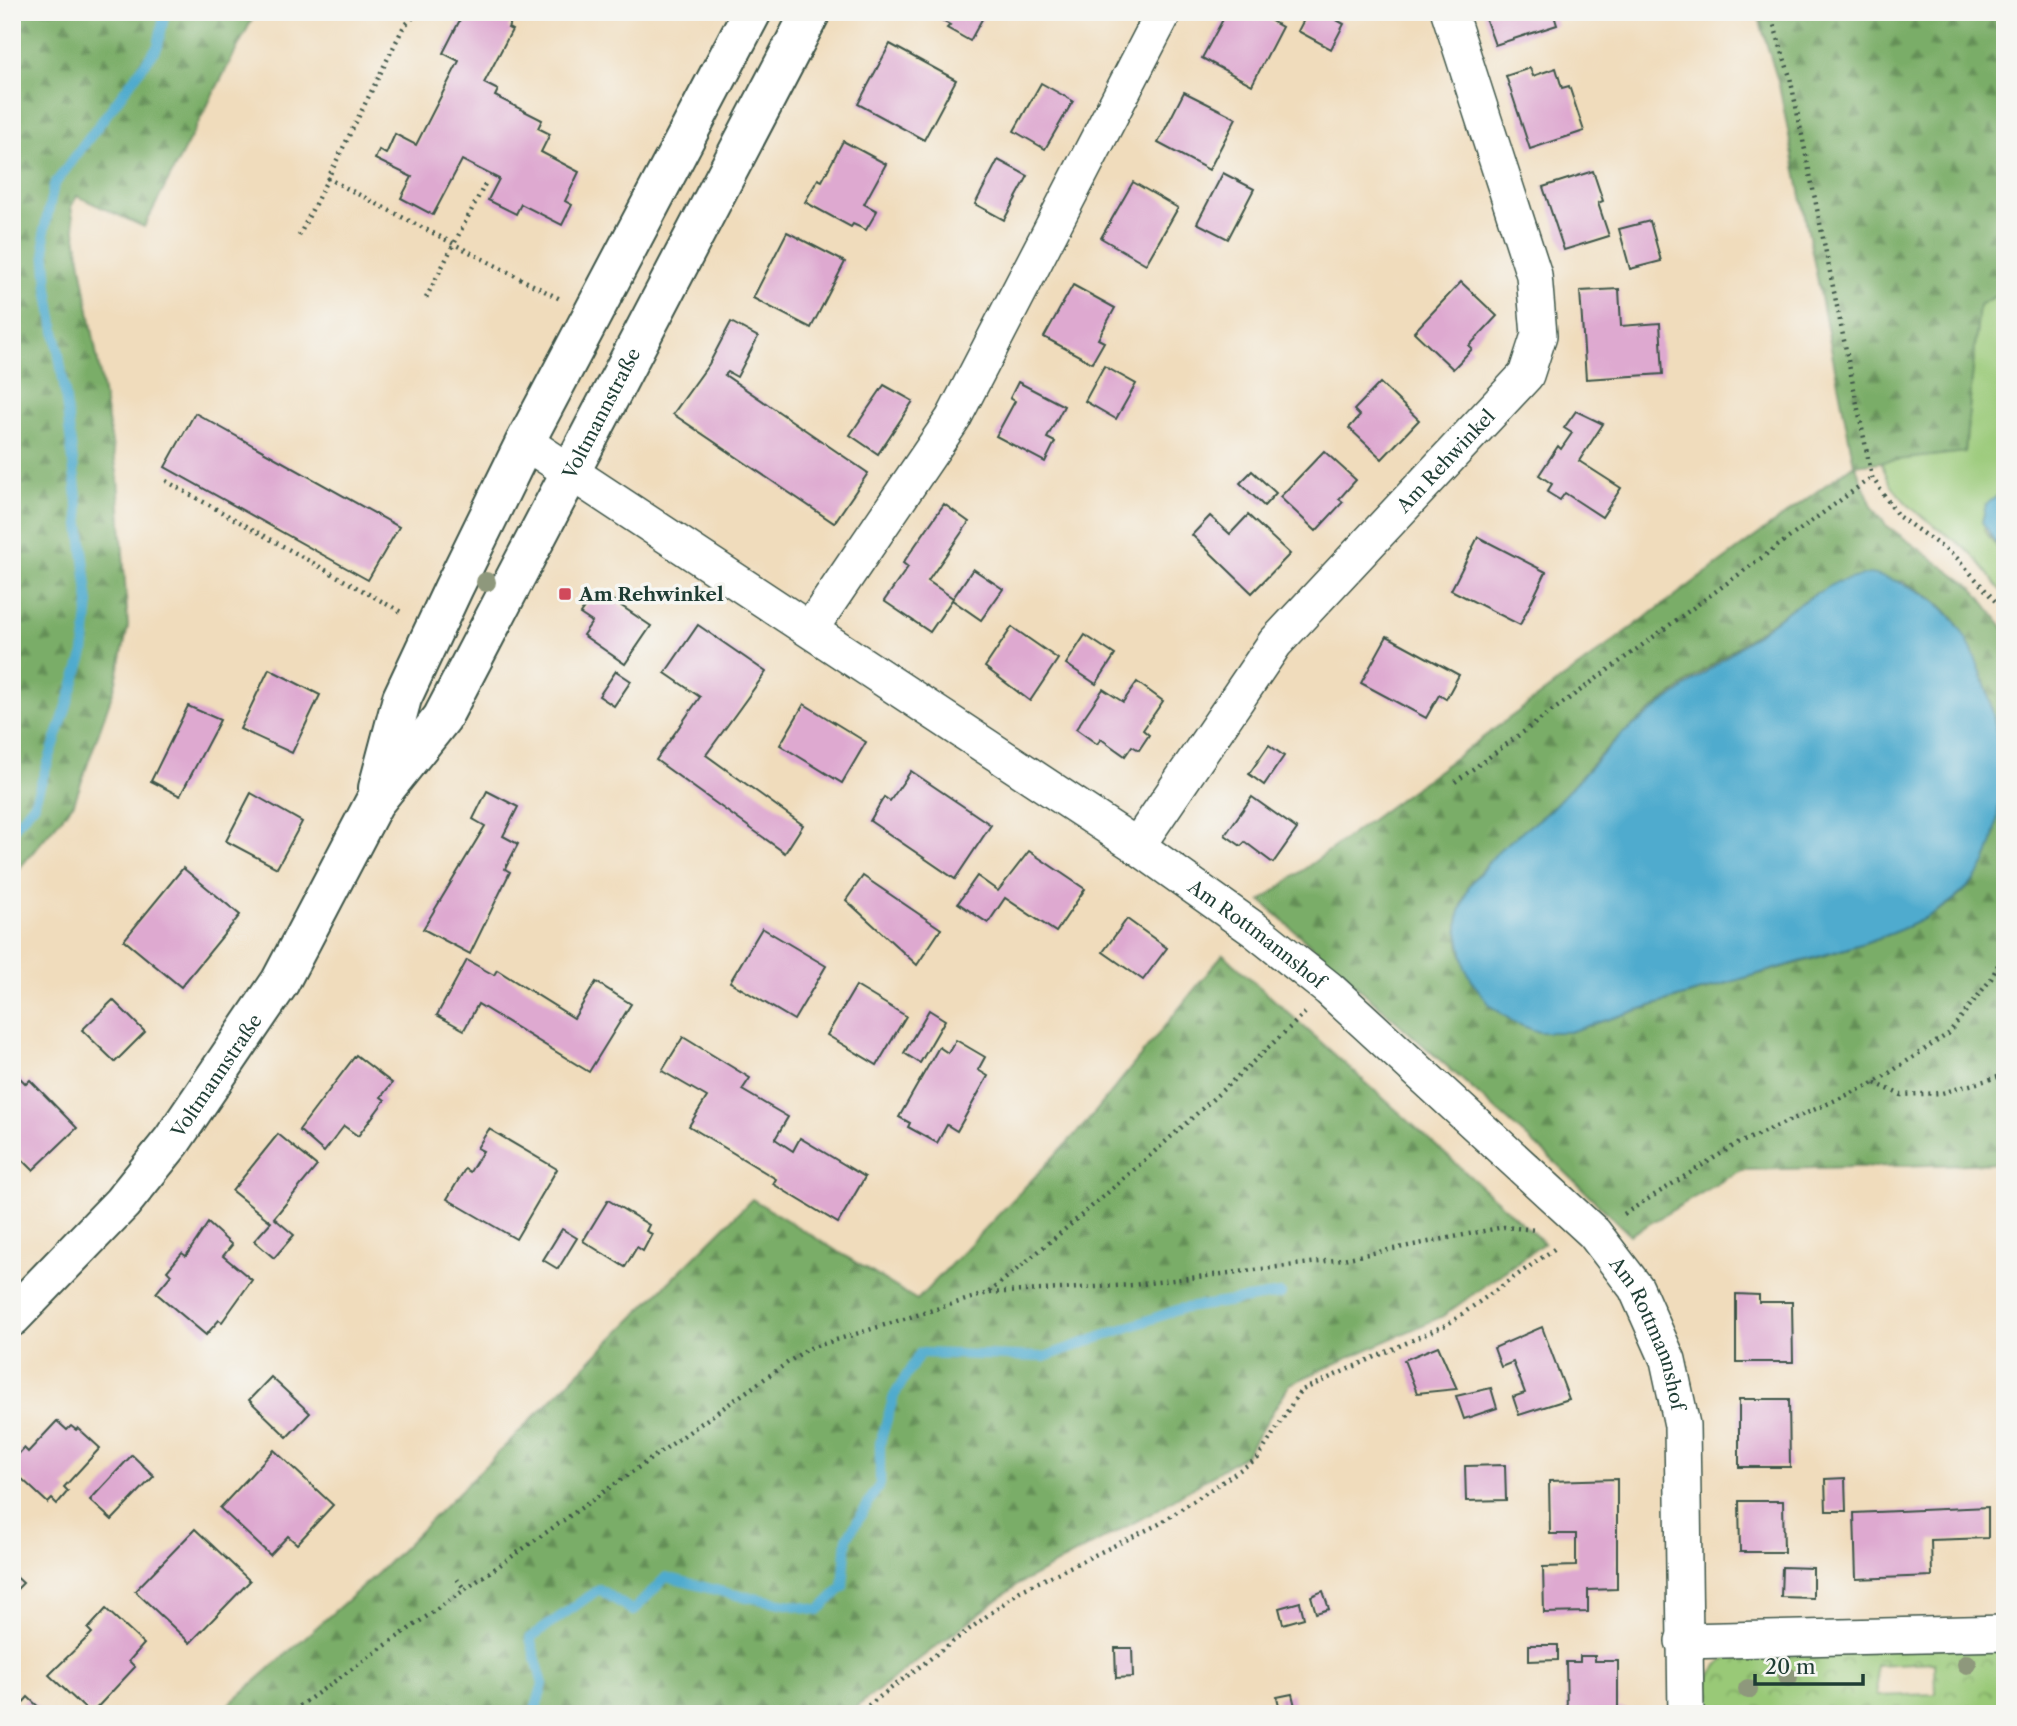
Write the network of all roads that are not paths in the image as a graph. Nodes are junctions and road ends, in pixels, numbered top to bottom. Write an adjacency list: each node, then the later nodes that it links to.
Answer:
1 (752, 12): 5 (street, Voltmannstraße)
2 (811, 12): 6 (street, Voltmannstraße)
3 (1164, 12): 7 (street)
4 (1448, 12): 9 (street, Am Rehwinkel)
5 (525, 442): 6 (street, Am Rottmannshof); 8 (street, Voltmannstraße)
6 (569, 472): 7 (street, Am Rottmannshof); 8 (street, Voltmannstraße)
7 (811, 628): 9 (street, Am Rottmannshof)
8 (374, 803): 10 (street, Voltmannstraße)
9 (1137, 846): 12 (street, Am Rottmannshof)
10 (12, 1317)
11 (2005, 1633): 12 (street)
12 (1683, 1641): 13 (street, Am Rottmannshof)
13 (1686, 1714)

